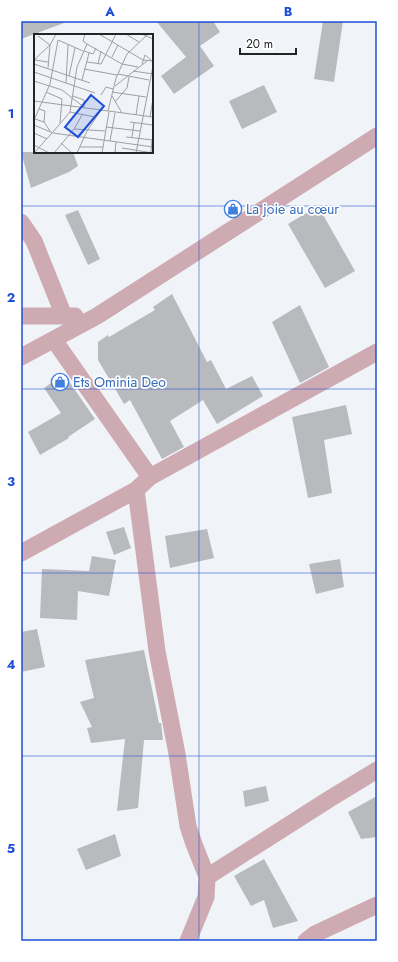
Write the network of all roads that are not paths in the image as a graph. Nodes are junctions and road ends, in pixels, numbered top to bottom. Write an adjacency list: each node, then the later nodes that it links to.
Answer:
1 (377, 136): 5 (street)
2 (21, 222): 4 (street)
3 (21, 316): 4 (street)
4 (64, 316): 5 (street)
5 (97, 316): 6 (street)
6 (54, 340): 8 (street); 9 (street)
7 (377, 352): 9 (street)
8 (21, 357)
9 (150, 477): 10 (street)
10 (136, 490): 11 (street); 13 (street)
11 (21, 553)
12 (377, 770): 13 (street)
13 (207, 877): 15 (street)
14 (377, 905): 16 (street)
15 (188, 941)
16 (306, 941)

